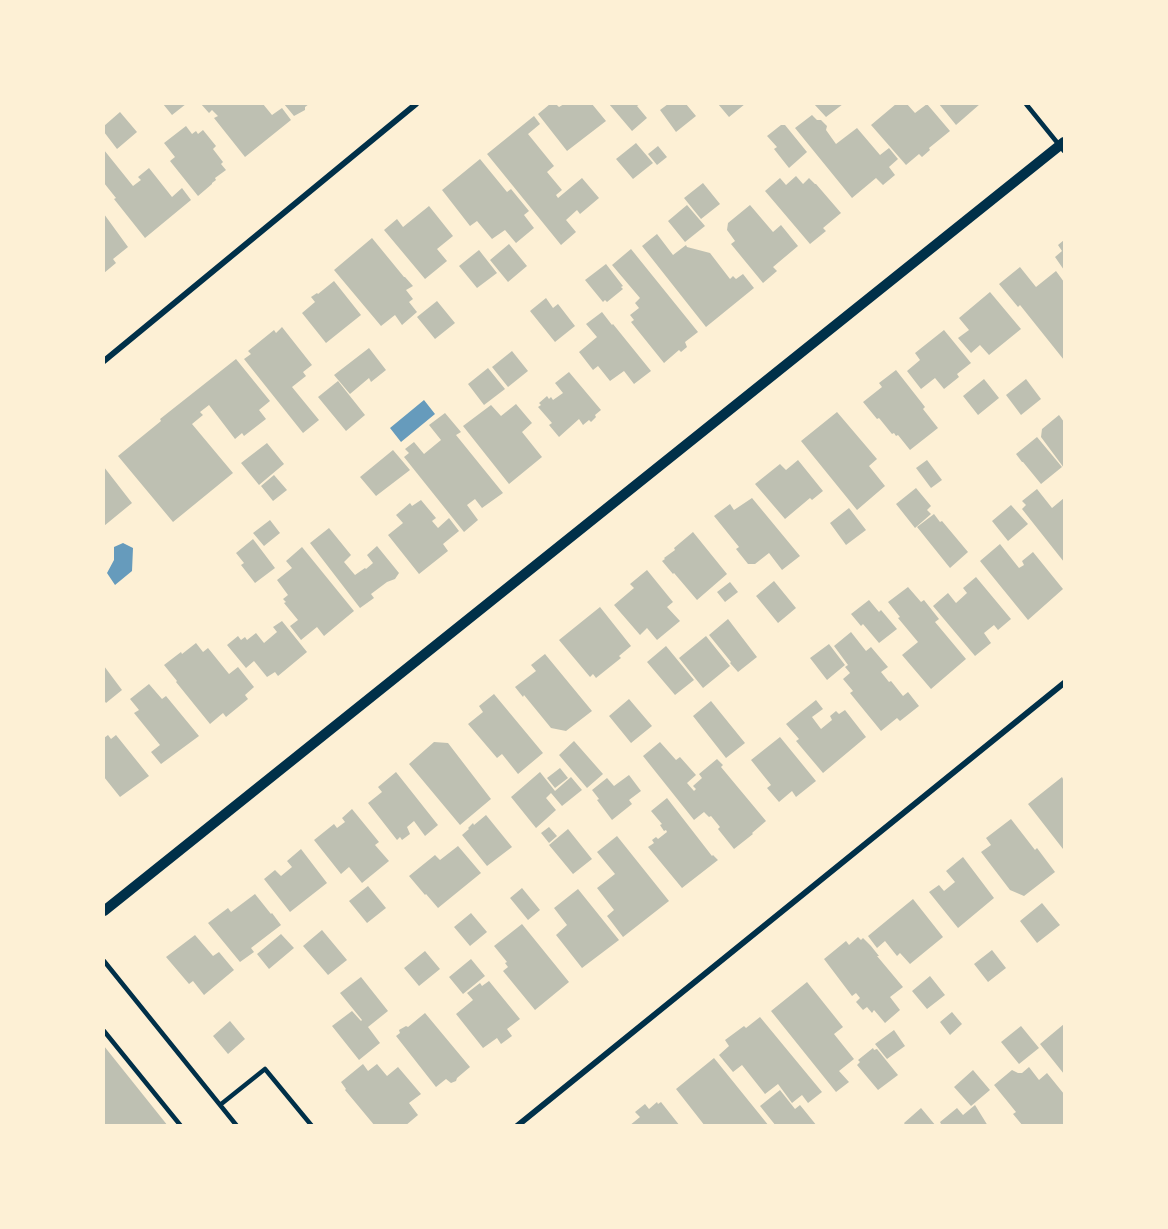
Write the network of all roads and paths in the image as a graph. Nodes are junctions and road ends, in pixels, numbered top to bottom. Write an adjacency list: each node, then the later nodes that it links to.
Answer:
1 (416, 104): 4 (street)
2 (1026, 104): 3 (lane)
3 (1063, 146): 6 (street)
4 (104, 361)
5 (1065, 683): 13 (street)
6 (104, 911)
7 (104, 962): 9 (lane)
8 (104, 1030): 10 (lane)
9 (220, 1105): 11 (lane); 12 (lane)
10 (181, 1125)
11 (237, 1125)
12 (312, 1125)
13 (517, 1125)

